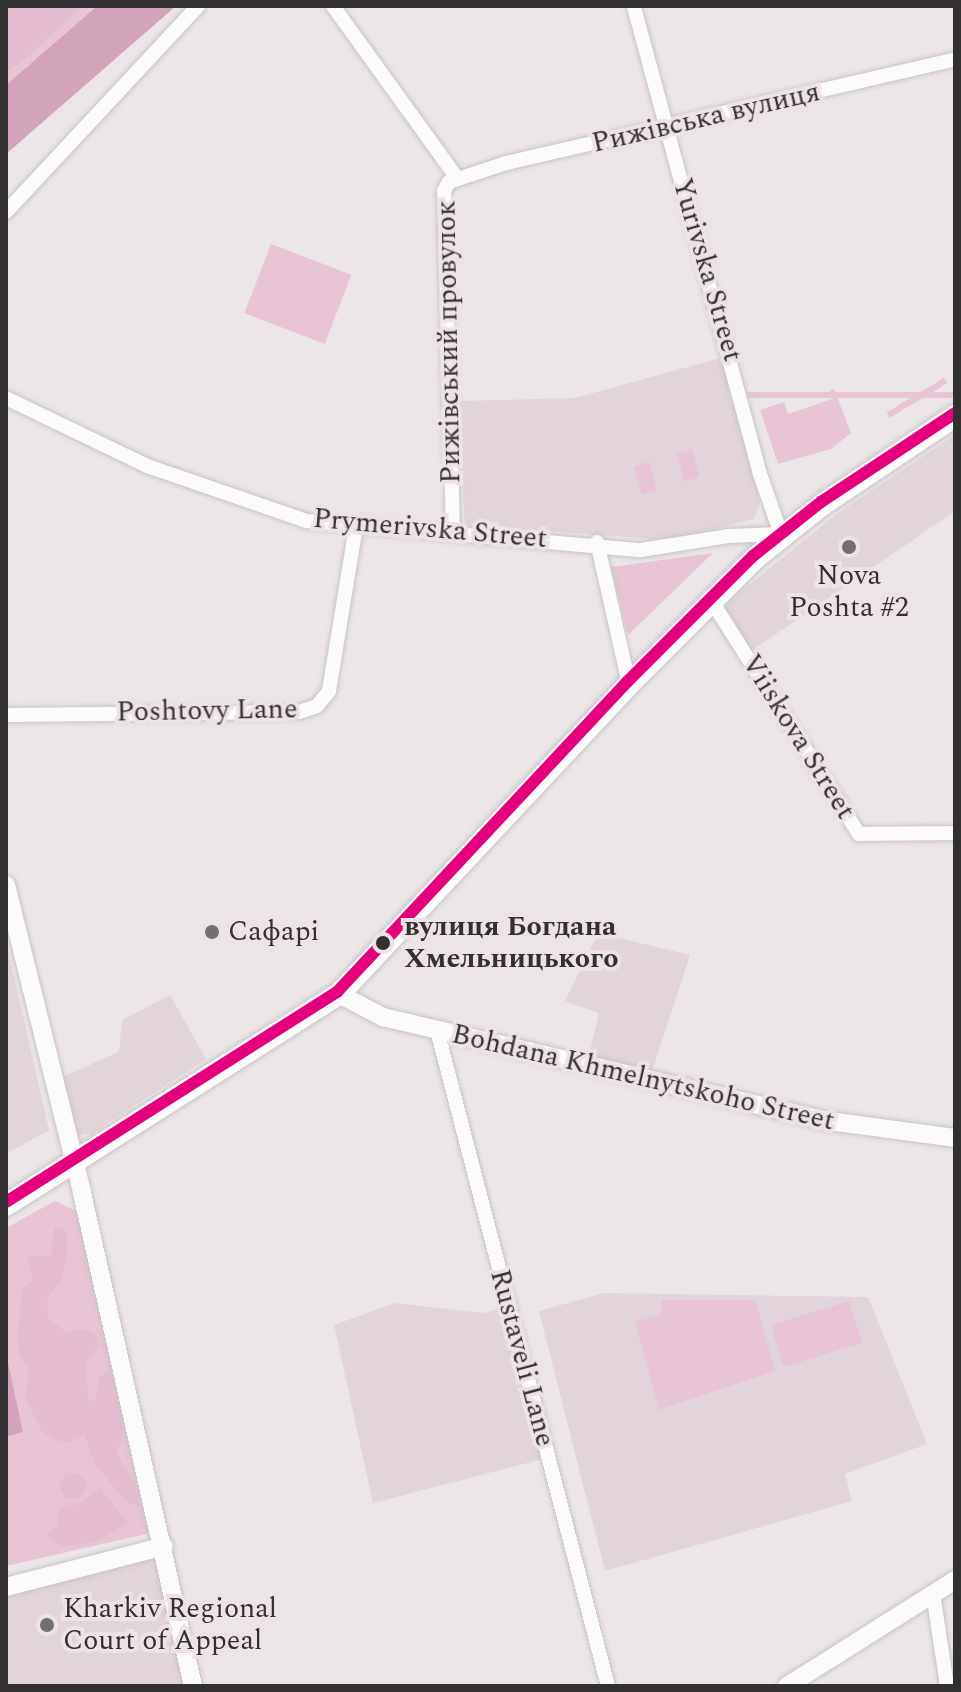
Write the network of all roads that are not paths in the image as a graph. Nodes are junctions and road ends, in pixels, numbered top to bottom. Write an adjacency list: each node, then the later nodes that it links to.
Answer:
1 (198, 6): 7 (street)
2 (333, 6): 6 (street, Рижівський провулок)
3 (634, 6): 5 (street, Yurivska Street)
4 (955, 59): 5 (street, Рижівська вулиця)
5 (667, 128): 6 (street, Рижівська вулиця); 12 (street, Yurivska Street)
6 (457, 178): 11 (street, Рижівський провулок)
7 (6, 212)
8 (6, 398): 10 (street, Prymerivska Street)
9 (955, 416): 12 (main road)
10 (356, 527): 11 (street, Prymerivska Street); 16 (street, Poshtovy Lane)
11 (453, 531): 13 (street, Prymerivska Street)
12 (781, 534): 13 (street, Prymerivska Street); 14 (main road)
13 (597, 542): 15 (street)
14 (711, 600): 15 (main road); 17 (street, Viiskova Street)
15 (629, 684): 19 (main road)
16 (6, 715)
17 (955, 833)
18 (6, 885): 22 (main road)
19 (339, 994): 20 (main road, Bohdana Khmelnytskoho Street); 22 (main road)
20 (437, 1030): 21 (main road, Bohdana Khmelnytskoho Street); 29 (street, Rustaveli Lane)
21 (955, 1138)
22 (75, 1164): 23 (main road); 24 (main road)
23 (6, 1205)
24 (164, 1546): 26 (main road); 28 (main road)
25 (955, 1580): 27 (main road)
26 (6, 1587)
27 (933, 1593): 30 (main road); 31 (street)
28 (193, 1686)
29 (608, 1686)
30 (787, 1686)
31 (947, 1686)

